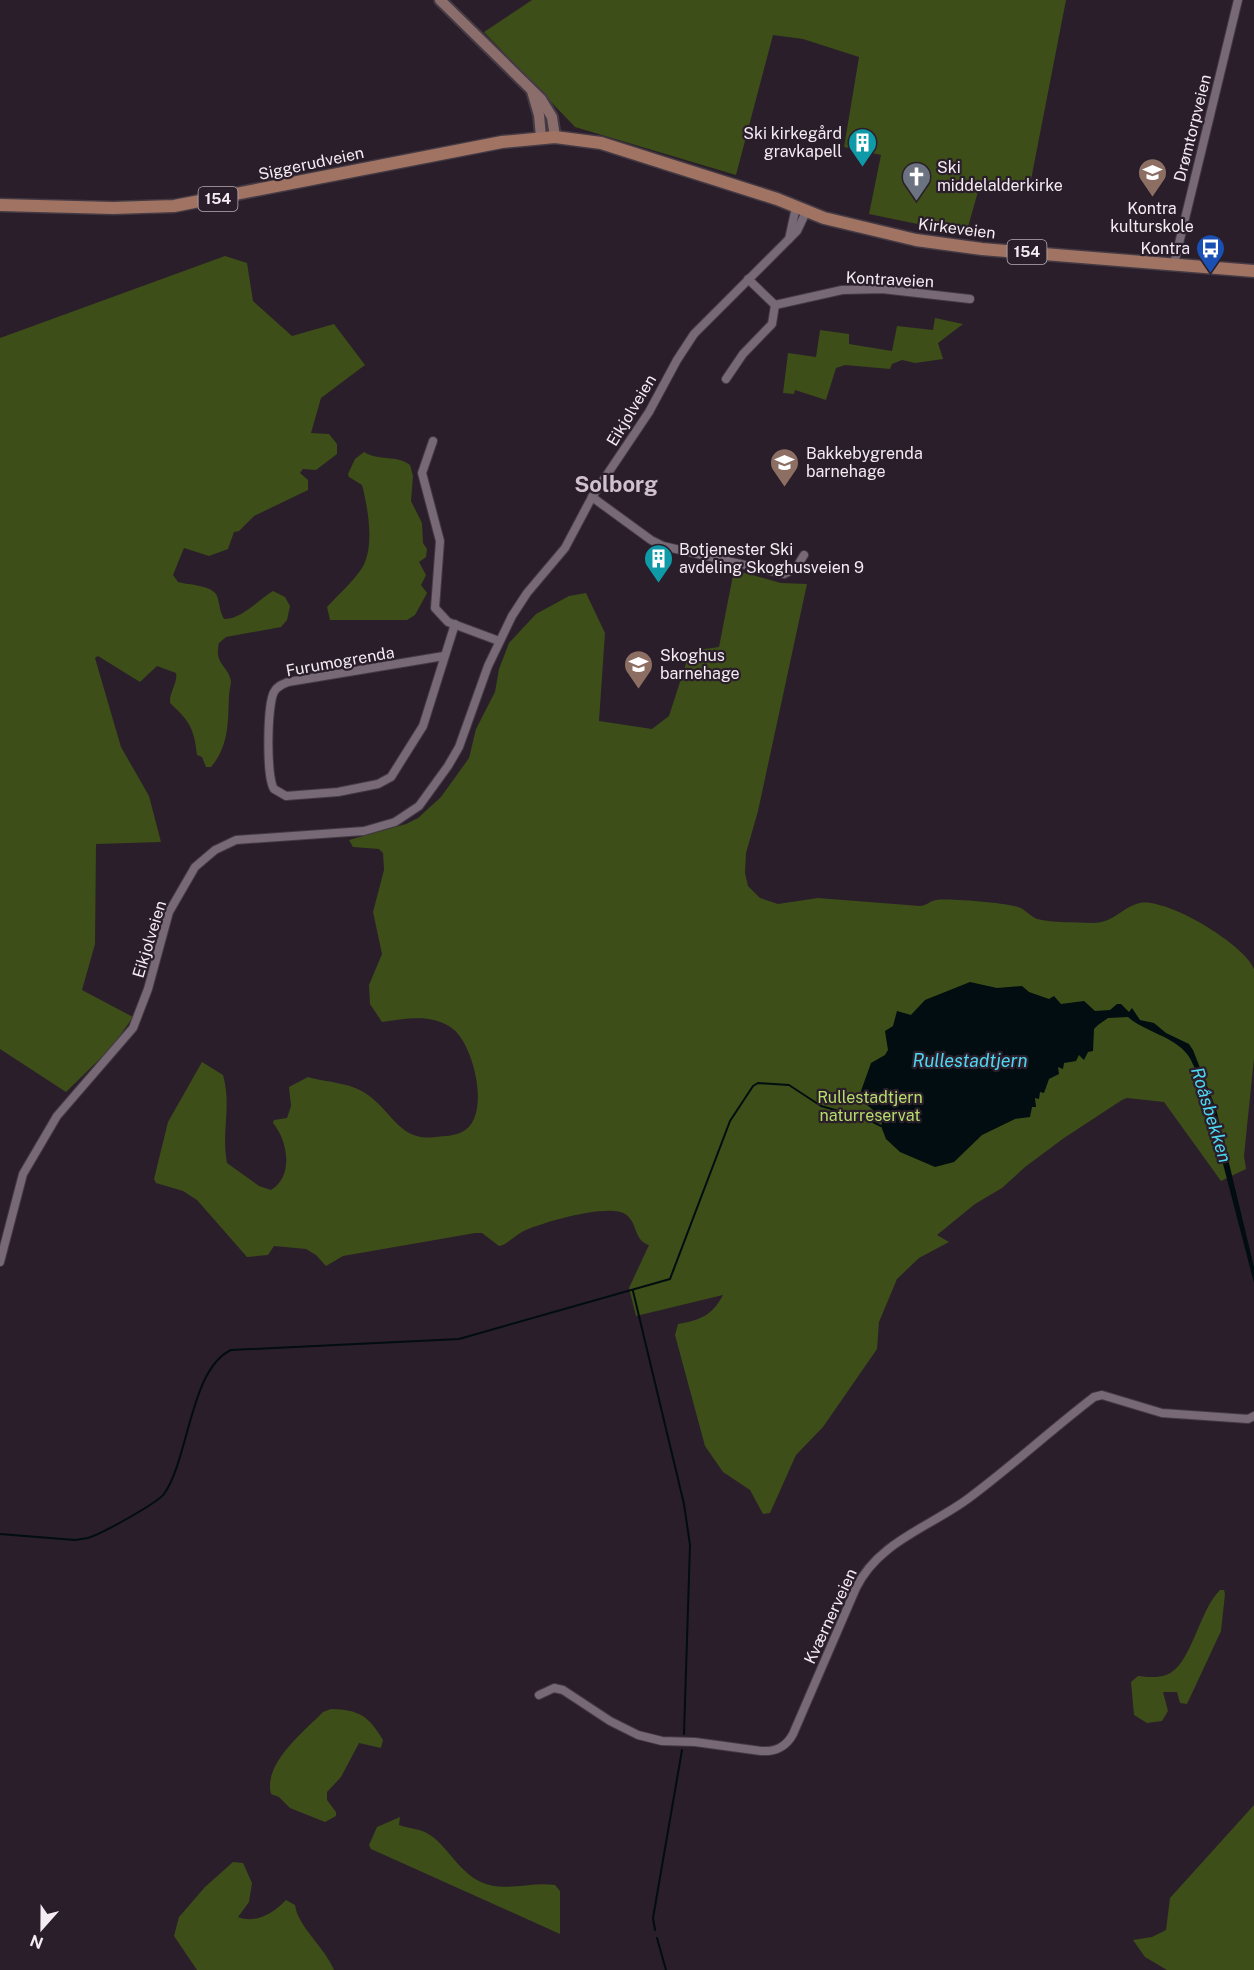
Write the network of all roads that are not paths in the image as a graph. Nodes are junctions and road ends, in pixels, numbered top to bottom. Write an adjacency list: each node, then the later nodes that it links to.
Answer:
1 (440, 0): 3 (main road)
2 (1238, 0): 8 (street, Drømtorpveien)
3 (532, 91): 4 (main road); 5 (main road)
4 (541, 137): 5 (main road, Siggerudveien / 154); 6 (main road, Siggerudveien / 154)
5 (555, 137): 7 (main road, Kirkeveien / 154)
6 (0, 205)
7 (800, 210): 8 (main road, Kirkeveien / 154); 10 (street, Eikjolveien)
8 (1174, 264): 9 (main road, Kirkeveien / 154)
9 (1254, 271)
10 (748, 279): 12 (street); 15 (street, Eikjolveien)
11 (970, 299): 12 (street, Kontraveien)
12 (775, 305): 13 (street)
13 (726, 380)
14 (433, 441): 17 (street)
15 (592, 497): 16 (street); 18 (street, Eikjolveien)
16 (804, 555)
17 (455, 624): 18 (street); 19 (street, Furumogrenda)
18 (499, 641): 20 (street, Eikjolveien)
19 (444, 656): 19 (street, Furumogrenda)
20 (0, 1262)
21 (1254, 1416): 22 (street, Kværnerveien)
22 (539, 1695)

